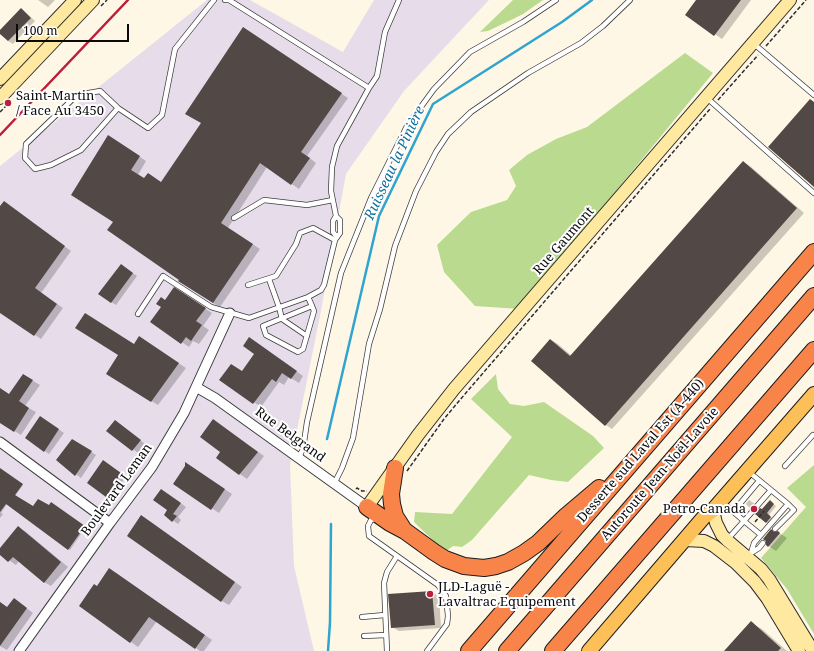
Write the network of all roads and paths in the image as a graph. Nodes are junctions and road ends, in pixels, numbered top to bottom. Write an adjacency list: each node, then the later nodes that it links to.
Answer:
1 (75, 0): 13 (street)
2 (93, 0): 16 (street)
3 (214, 0): 18 (lane)
4 (225, 0): 14 (lane)
5 (399, 0): 14 (lane)
6 (556, 0): 40 (lane)
7 (630, 0): 46 (lane)
8 (790, 0): 10 (street, Rue Gaumont)
9 (806, 0): 11 (path)
10 (753, 43): 15 (lane); 17 (street, Rue Gaumont)
11 (765, 47)
12 (759, 54): 17 (path)
13 (0, 79)
14 (369, 88): 21 (lane)
15 (814, 95)
16 (0, 98)
17 (711, 100): 20 (lane); 43 (street, Rue Gaumont)
18 (118, 108): 18 (lane)
19 (710, 110): 43 (path, Rue Gaumont)
20 (814, 193)
21 (333, 200): 22 (lane); 23 (lane)
22 (234, 218)
23 (336, 239): 25 (lane); 28 (lane)
24 (814, 252): 41 (highway, Desserte sud Laval Est (A-440))
25 (268, 279): 26 (lane); 30 (lane)
26 (248, 285)
27 (814, 296): 74 (highway, Autoroute Jean-Noël-Lavoie)
28 (308, 297): 29 (lane); 30 (lane)
29 (312, 306): 33 (lane); 34 (lane)
30 (279, 307): 31 (lane); 33 (lane)
31 (230, 313): 32 (lane); 36 (street, Boulevard Leman)
32 (138, 314)
33 (282, 319): 34 (lane); 34 (lane)
34 (307, 336)
35 (814, 350): 75 (highway)
36 (196, 387): 40 (street, Rue Belgrand); 56 (street, Boulevard Leman)
37 (814, 394): 44 (main road)
38 (813, 435): 42 (lane)
39 (0, 442): 56 (street)
40 (299, 458): 46 (street, Rue Belgrand)
41 (634, 459): 59 (highway); 73 (highway, Desserte sud Laval Est (A-440))
42 (785, 466)
43 (400, 471): 54 (street, Rue Gaumont); 59 (highway)
44 (747, 471): 45 (lane); 51 (main road)
45 (760, 481): 49 (lane); 53 (lane)
46 (334, 484): 54 (street, Rue Belgrand)
47 (357, 488): 48 (path)
48 (370, 490)
49 (771, 490): 50 (lane); 55 (lane)
50 (788, 504): 58 (lane); 60 (lane)
51 (717, 506): 53 (lane); 61 (main road); 63 (street)
52 (764, 511): 57 (path)
53 (733, 512): 55 (lane)
54 (373, 515): 59 (highway); 64 (lane)
55 (744, 521): 57 (lane); 63 (lane)
56 (110, 522): 70 (street, Boulevard Leman)
57 (751, 527): 60 (lane)
58 (775, 529)
59 (405, 531)
60 (761, 535): 65 (lane)
61 (685, 540): 63 (street); 76 (main road)
62 (763, 543): 65 (lane)
63 (723, 544): 65 (street)
64 (397, 556): 66 (lane); 72 (lane)
65 (746, 559): 77 (street); 78 (street)
66 (385, 615): 67 (lane); 68 (lane)
67 (362, 617)
68 (386, 635): 69 (lane); 71 (lane)
69 (364, 636)
70 (18, 651)
71 (388, 651)
72 (427, 651)
73 (469, 651)
74 (507, 651)
75 (553, 651)
76 (589, 651)
77 (798, 651)
78 (813, 651)

